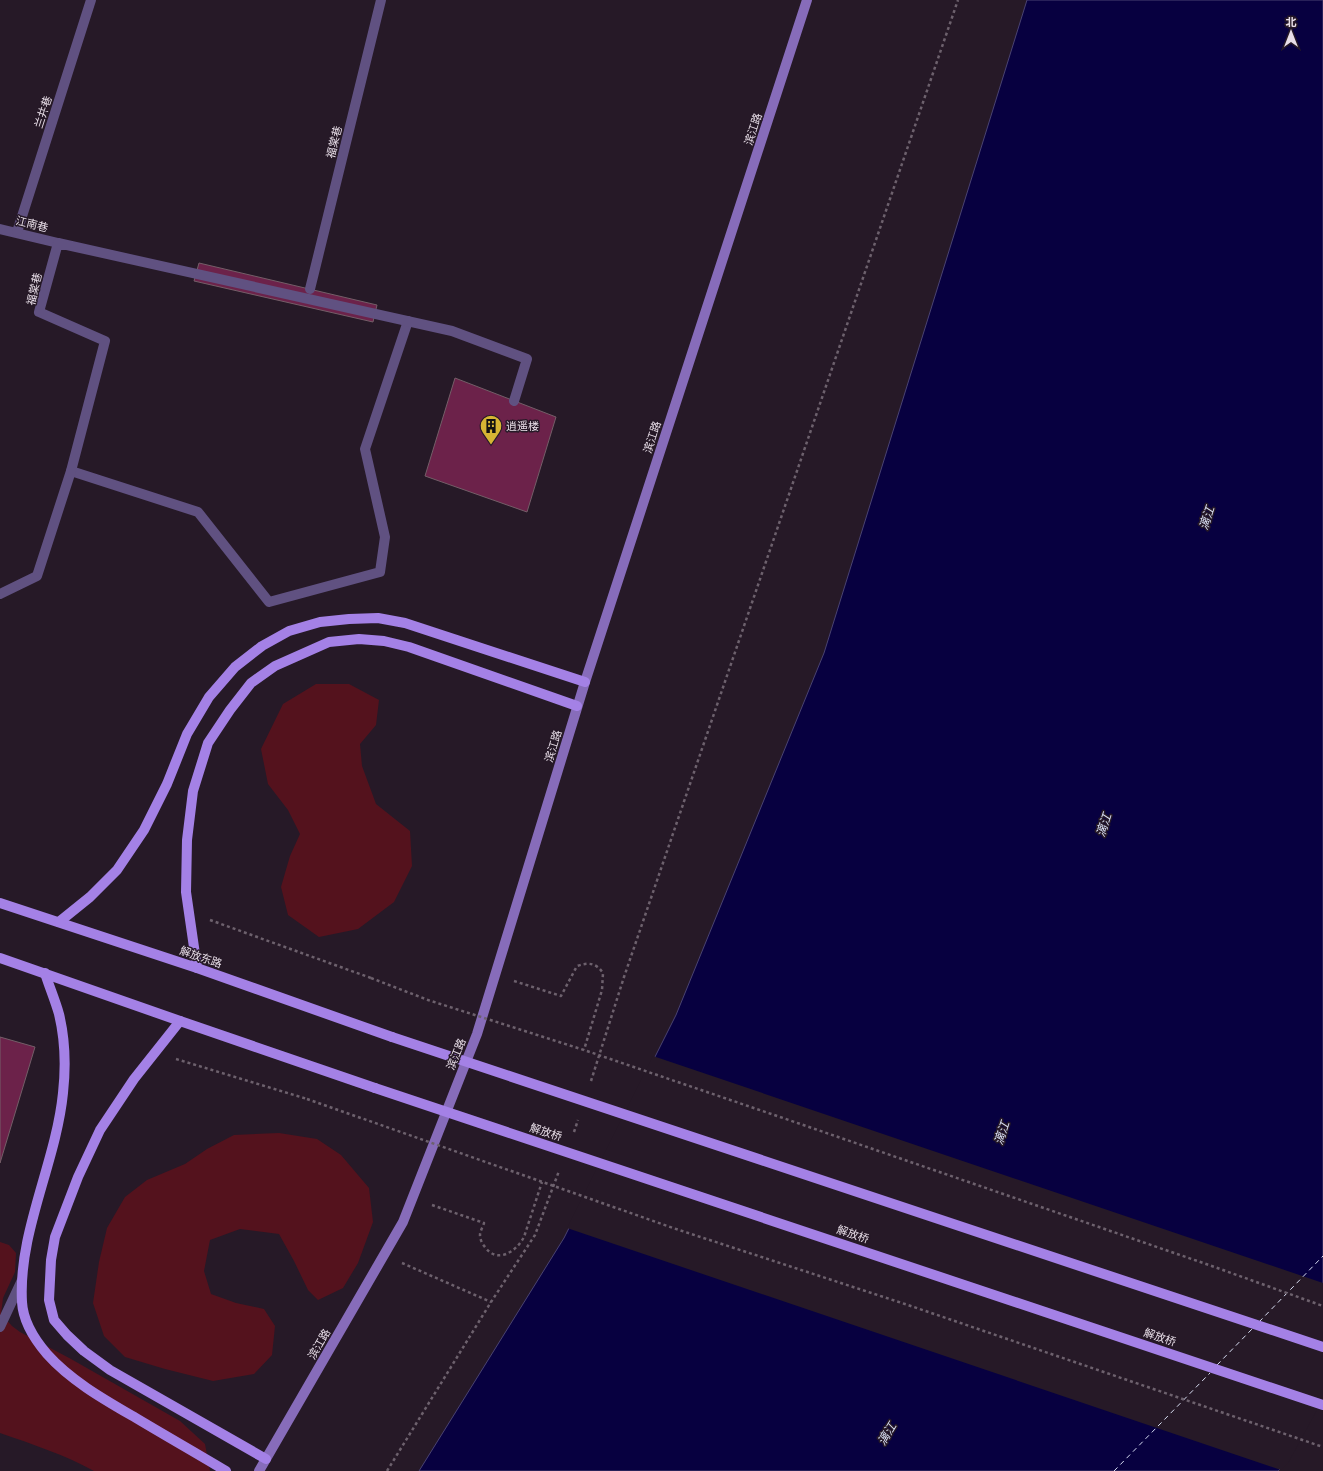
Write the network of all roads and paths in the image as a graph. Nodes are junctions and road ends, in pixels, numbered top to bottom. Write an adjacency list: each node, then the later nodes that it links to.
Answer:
1 (91, 0): 6 (street, 兰井巷)
2 (381, 0): 8 (street, 福棠巷)
3 (808, 0): 13 (main road, 滨江路)
4 (958, 0): 25 (path)
5 (0, 228): 6 (street, 江南巷)
6 (17, 232): 7 (street, 江南巷)
7 (58, 243): 9 (street); 11 (street, 福棠巷)
8 (310, 289)
9 (408, 321): 10 (street); 11 (street)
10 (514, 401)
11 (71, 471): 12 (street, 福棠巷)
12 (0, 594)
13 (585, 682): 14 (main road, 滨江路); 17 (main road)
14 (577, 706): 16 (main road); 21 (main road, 滨江路)
15 (0, 903): 17 (main road, 解放东路)
16 (189, 913): 19 (main road); 23 (path, bridge)
17 (59, 922): 19 (main road, 解放东路)
18 (0, 958): 20 (main road)
19 (197, 968): 36 (main road, 解放东路, bridge)
20 (45, 973): 22 (main road); 32 (main road)
21 (495, 975): 23 (path); 30 (main road, 滨江路)
22 (180, 1021): 24 (main road); 37 (main road, 解放桥, bridge)
23 (584, 1050): 34 (path, bridge)
24 (155, 1053): 29 (path, bridge); 39 (main road)
25 (591, 1081)
26 (579, 1119): 27 (path)
27 (574, 1133)
28 (560, 1170): 33 (path)
29 (542, 1182): 30 (path); 38 (path, bridge)
30 (412, 1198): 31 (main road, 滨江路)
31 (384, 1255): 33 (path); 39 (main road, 滨江路)
32 (23, 1280): 35 (street); 40 (main road)
33 (491, 1302): 42 (path)
34 (1323, 1306)
35 (0, 1327)
36 (1323, 1347)
37 (1323, 1405)
38 (1323, 1447)
39 (266, 1459): 41 (main road, 滨江路)
40 (226, 1471)
41 (259, 1471)
42 (387, 1471)

